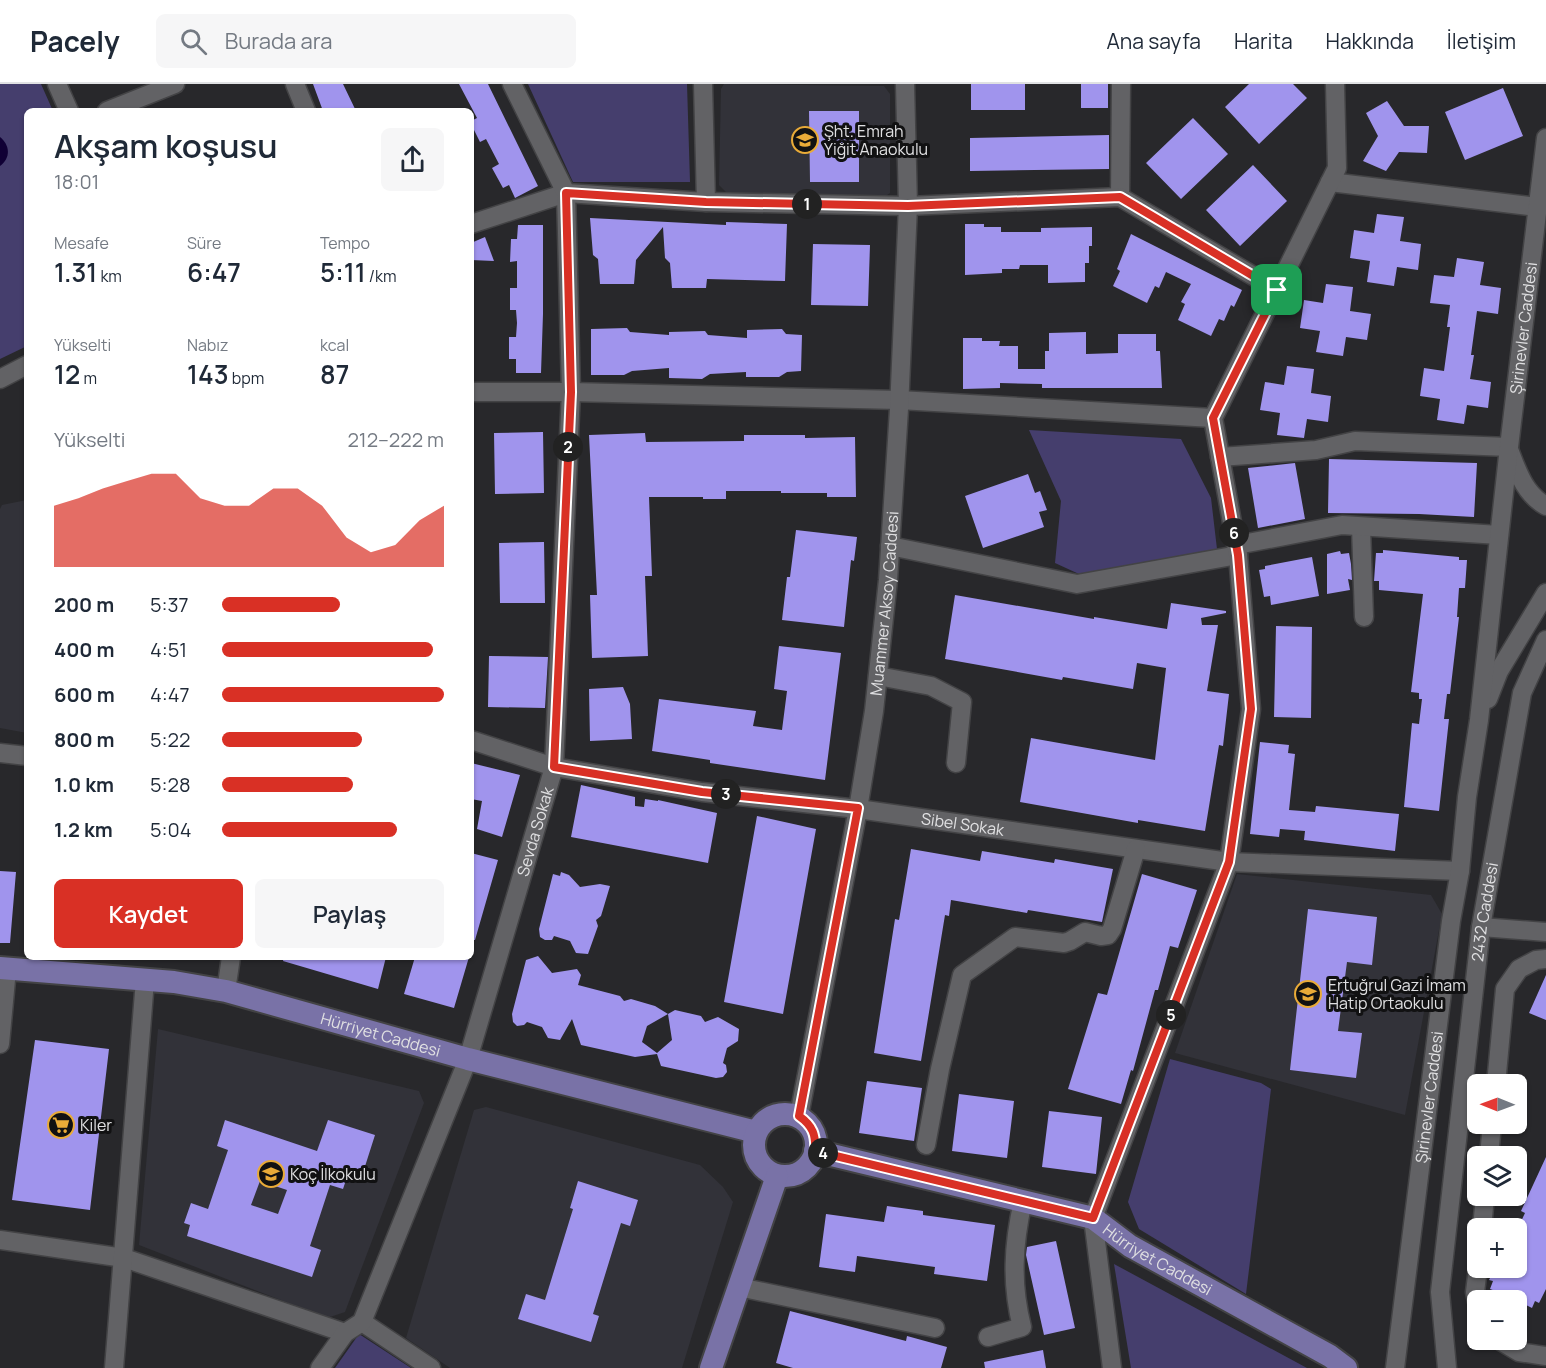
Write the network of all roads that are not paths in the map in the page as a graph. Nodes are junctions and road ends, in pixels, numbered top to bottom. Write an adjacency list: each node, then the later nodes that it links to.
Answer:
1 (57, 84): 9 (street)
2 (175, 84): 10 (street)
3 (295, 84): 11 (street)
4 (512, 84): 15 (street, Sevda Sokak)
5 (703, 84): 17 (street)
6 (905, 84): 18 (street, Muammer Aksoy Caddesi)
7 (1121, 84): 16 (street)
8 (1335, 84): 14 (street)
9 (68, 108)
10 (115, 108)
11 (305, 108)
12 (1546, 138): 13 (street, Şirinevler Caddesi)
13 (1544, 167): 19 (street, Şirinevler Caddesi)
14 (1330, 182): 19 (street); 21 (street)
15 (566, 193): 17 (street); 20 (street); 25 (street, Sevda Sokak)
16 (1120, 197): 18 (street); 21 (street)
17 (706, 202): 18 (street)
18 (908, 206): 26 (street, Muammer Aksoy Caddesi)
19 (1537, 207): 28 (street, Şirinevler Caddesi)
20 (474, 223)
21 (1277, 290): 27 (street)
22 (24, 367): 23 (street)
23 (0, 379)
24 (474, 392): 25 (street)
25 (571, 392): 26 (street); 44 (street, Sevda Sokak)
26 (899, 400): 27 (street); 33 (street, Muammer Aksoy Caddesi)
27 (1213, 418): 29 (street)
28 (1509, 447): 29 (street); 30 (street); 32 (street, Şirinevler Caddesi)
29 (1220, 457): 34 (street)
30 (1546, 506)
31 (1361, 527): 32 (street); 34 (street); 36 (street)
32 (1499, 535): 39 (street, Şirinevler Caddesi)
33 (890, 546): 34 (street); 38 (street, Muammer Aksoy Caddesi)
34 (1238, 550): 47 (street)
35 (1546, 593): 39 (street)
36 (1364, 618)
37 (1546, 640): 49 (street, 2432 Caddesi)
38 (878, 676): 43 (street); 45 (street, Muammer Aksoy Caddesi)
39 (1479, 720): 48 (street, Şirinevler Caddesi)
40 (474, 741): 44 (street, Sibel Sokak)
41 (0, 753): 42 (street)
42 (24, 756)
43 (956, 764)
44 (554, 767): 45 (street, Sibel Sokak); 57 (street, Sevda Sokak)
45 (858, 808): 46 (street, Sibel Sokak); 59 (street, Muammer Aksoy Caddesi)
46 (1136, 849): 47 (street, Sibel Sokak); 61 (street)
47 (1229, 862): 48 (street, Sibel Sokak); 65 (street)
48 (1460, 871): 81 (street, Şirinevler Caddesi)
49 (1481, 927): 50 (street); 82 (street, 2432 Caddesi)
50 (1546, 932)
51 (1546, 959): 58 (street)
52 (231, 960): 55 (street)
53 (4, 968): 54 (main road, Hürriyet Caddesi); 56 (street)
54 (145, 980): 55 (main road, Hürriyet Caddesi); 67 (street)
55 (226, 991): 57 (main road, Hürriyet Caddesi)
56 (0, 1044)
57 (468, 1059): 60 (main road, Hürriyet Caddesi); 69 (street, Sevda Sokak)
58 (1497, 1074)
59 (799, 1116): 60 (main road); 62 (main road)
60 (756, 1132): 63 (main road)
61 (926, 1145)
62 (815, 1151): 63 (main road); 64 (main road, Hürriyet Caddesi)
63 (777, 1176): 68 (main road)
64 (1023, 1201): 65 (main road, Hürriyet Caddesi); 72 (street)
65 (1093, 1218): 79 (street); 80 (main road, Hürriyet Caddesi)
66 (0, 1240): 67 (street)
67 (124, 1258): 71 (street); 75 (street)
68 (739, 1287): 70 (street); 78 (main road)
69 (362, 1322): 71 (street); 77 (street)
70 (935, 1328)
71 (345, 1333): 76 (street)
72 (988, 1337)
73 (1516, 1350): 74 (street)
74 (1546, 1356)
75 (114, 1368)
76 (320, 1368)
77 (431, 1368)
78 (711, 1368)
79 (1112, 1368)
80 (1346, 1368)
81 (1395, 1368)
82 (1446, 1368)

